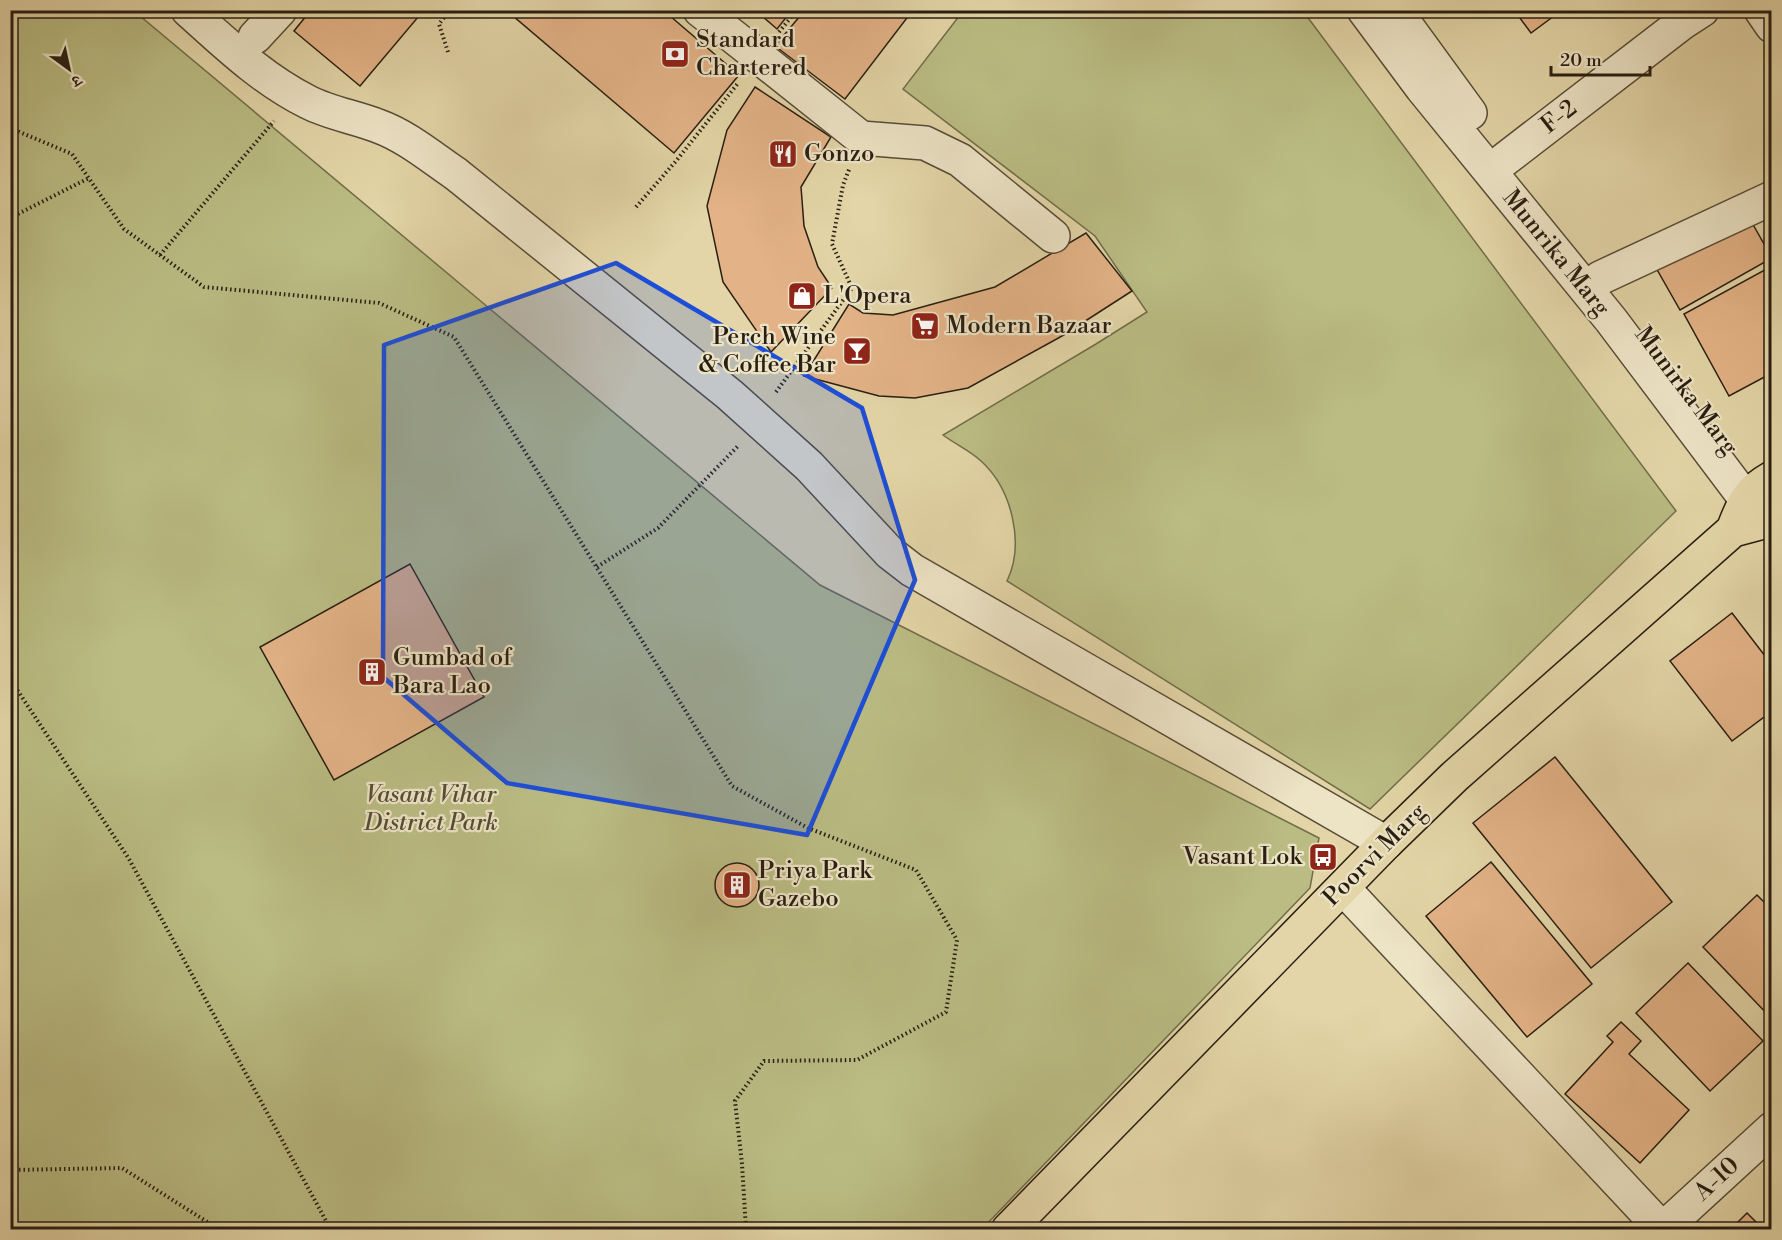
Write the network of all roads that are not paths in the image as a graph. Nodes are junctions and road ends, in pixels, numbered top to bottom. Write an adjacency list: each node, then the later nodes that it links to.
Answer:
1 (188, 10): 15 (street)
2 (280, 10): 9 (street)
3 (700, 10): 12 (street)
4 (1364, 10): 14 (street, Munrika Marg)
5 (1395, 10): 10 (street, Munirka Marg)
6 (1702, 10): 10 (street, F-2)
7 (1761, 10): 8 (street)
8 (1772, 26)
9 (255, 37)
10 (1504, 160): 13 (street, Munirka Marg)
11 (1772, 198): 13 (street)
12 (1053, 236)
13 (1600, 278): 14 (street, Munirka Marg)
14 (1759, 505): 15 (main road, Poorvi Marg)
15 (1386, 843): 16 (main road, Poorvi Marg)
16 (1343, 888): 18 (street); 19 (main road, Poorvi Marg)
17 (1772, 1129): 18 (street, A-10)
18 (1662, 1229)
19 (1008, 1230)

